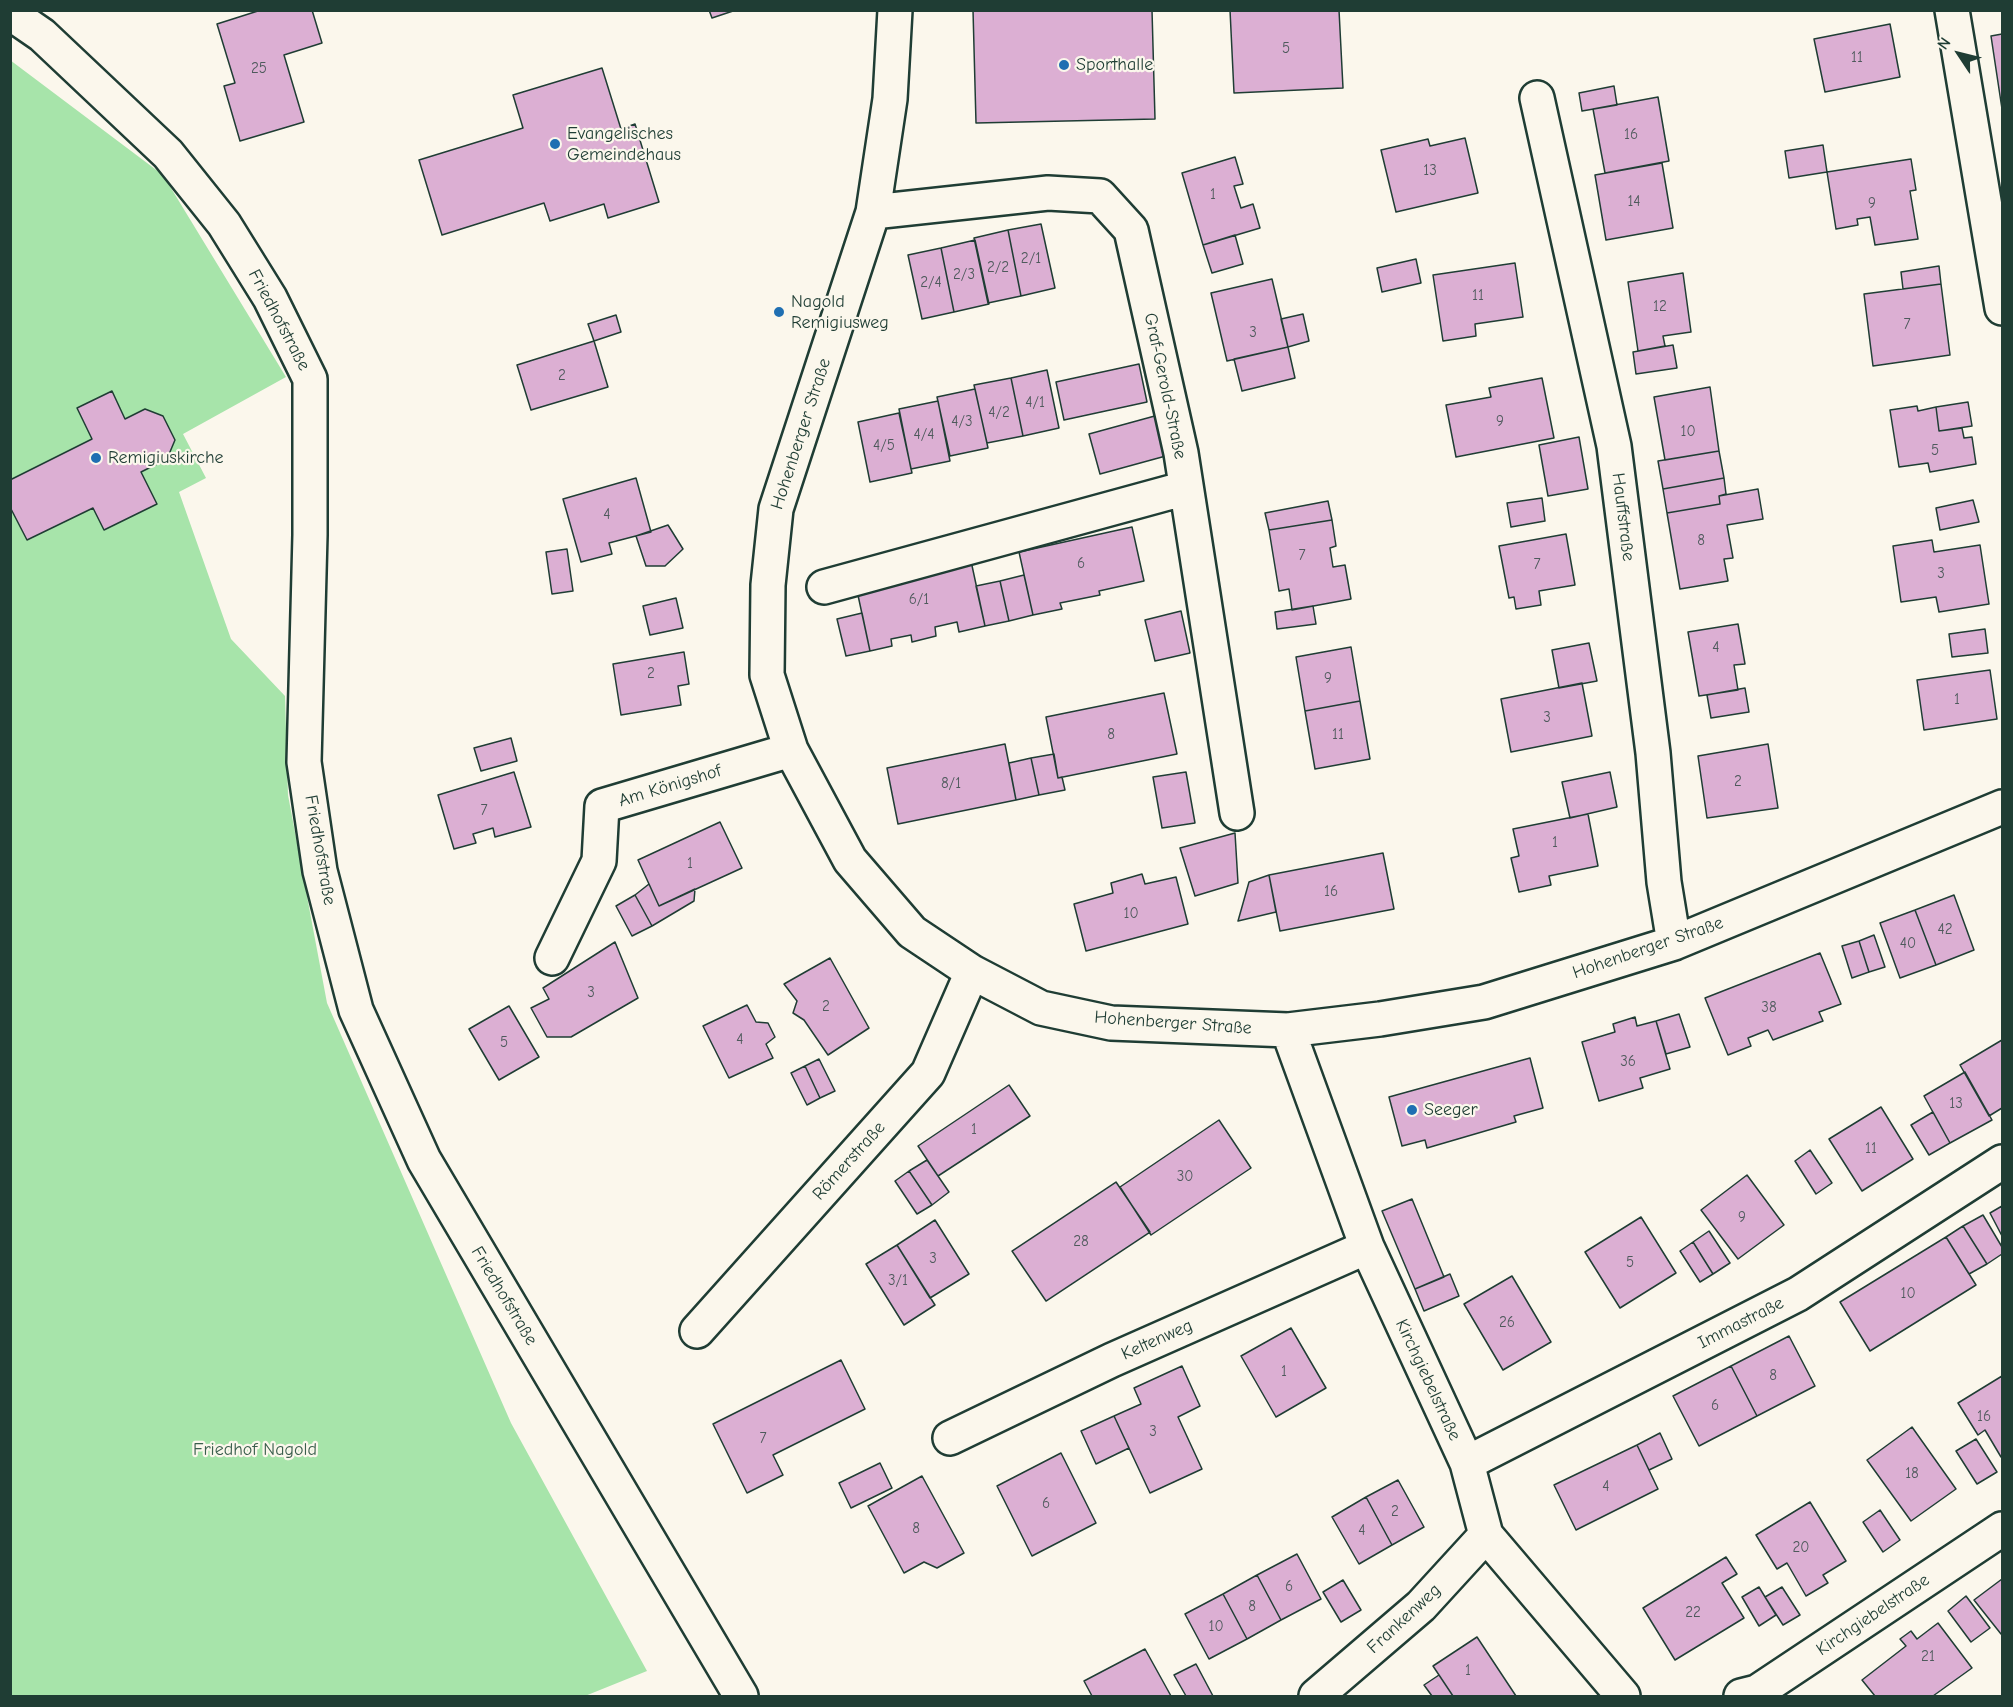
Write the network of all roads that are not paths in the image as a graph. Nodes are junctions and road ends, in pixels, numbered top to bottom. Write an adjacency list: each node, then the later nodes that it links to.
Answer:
1 (895, 10): 5 (street, Hohenberger Straße)
2 (1952, 10): 6 (street)
3 (10, 13): 23 (street, Friedhofstraße)
4 (1537, 98): 12 (street, Hauffstraße)
5 (873, 212): 7 (street, Graf-Gerold-Straße); 9 (street, Hohenberger Straße)
6 (2002, 309)
7 (1186, 488): 8 (street); 10 (street, Graf-Gerold-Straße)
8 (824, 587)
9 (791, 750): 13 (street, Am Königshof); 14 (street, Hohenberger Straße)
10 (1237, 813)
11 (2000, 815): 12 (street, Hohenberger Straße)
12 (1674, 943): 15 (street, Hohenberger Straße)
13 (552, 958)
14 (972, 972): 15 (street, Hohenberger Straße); 18 (street, Römerstraße)
15 (1288, 1030): 17 (street, Kirchgiebelstraße)
16 (2002, 1162): 20 (street, Immastraße)
17 (1367, 1246): 19 (street, Keltenweg); 20 (street, Kirchgiebelstraße)
18 (697, 1330)
19 (950, 1438)
20 (1467, 1463): 22 (street, Kirchgiebelstraße)
21 (2002, 1529): 26 (street, Kirchgiebelstraße)
22 (1486, 1535): 24 (street, Frankenweg); 25 (street, Kirchgiebelstraße)
23 (741, 1696)
24 (1316, 1696)
25 (1623, 1696)
26 (1741, 1696)

